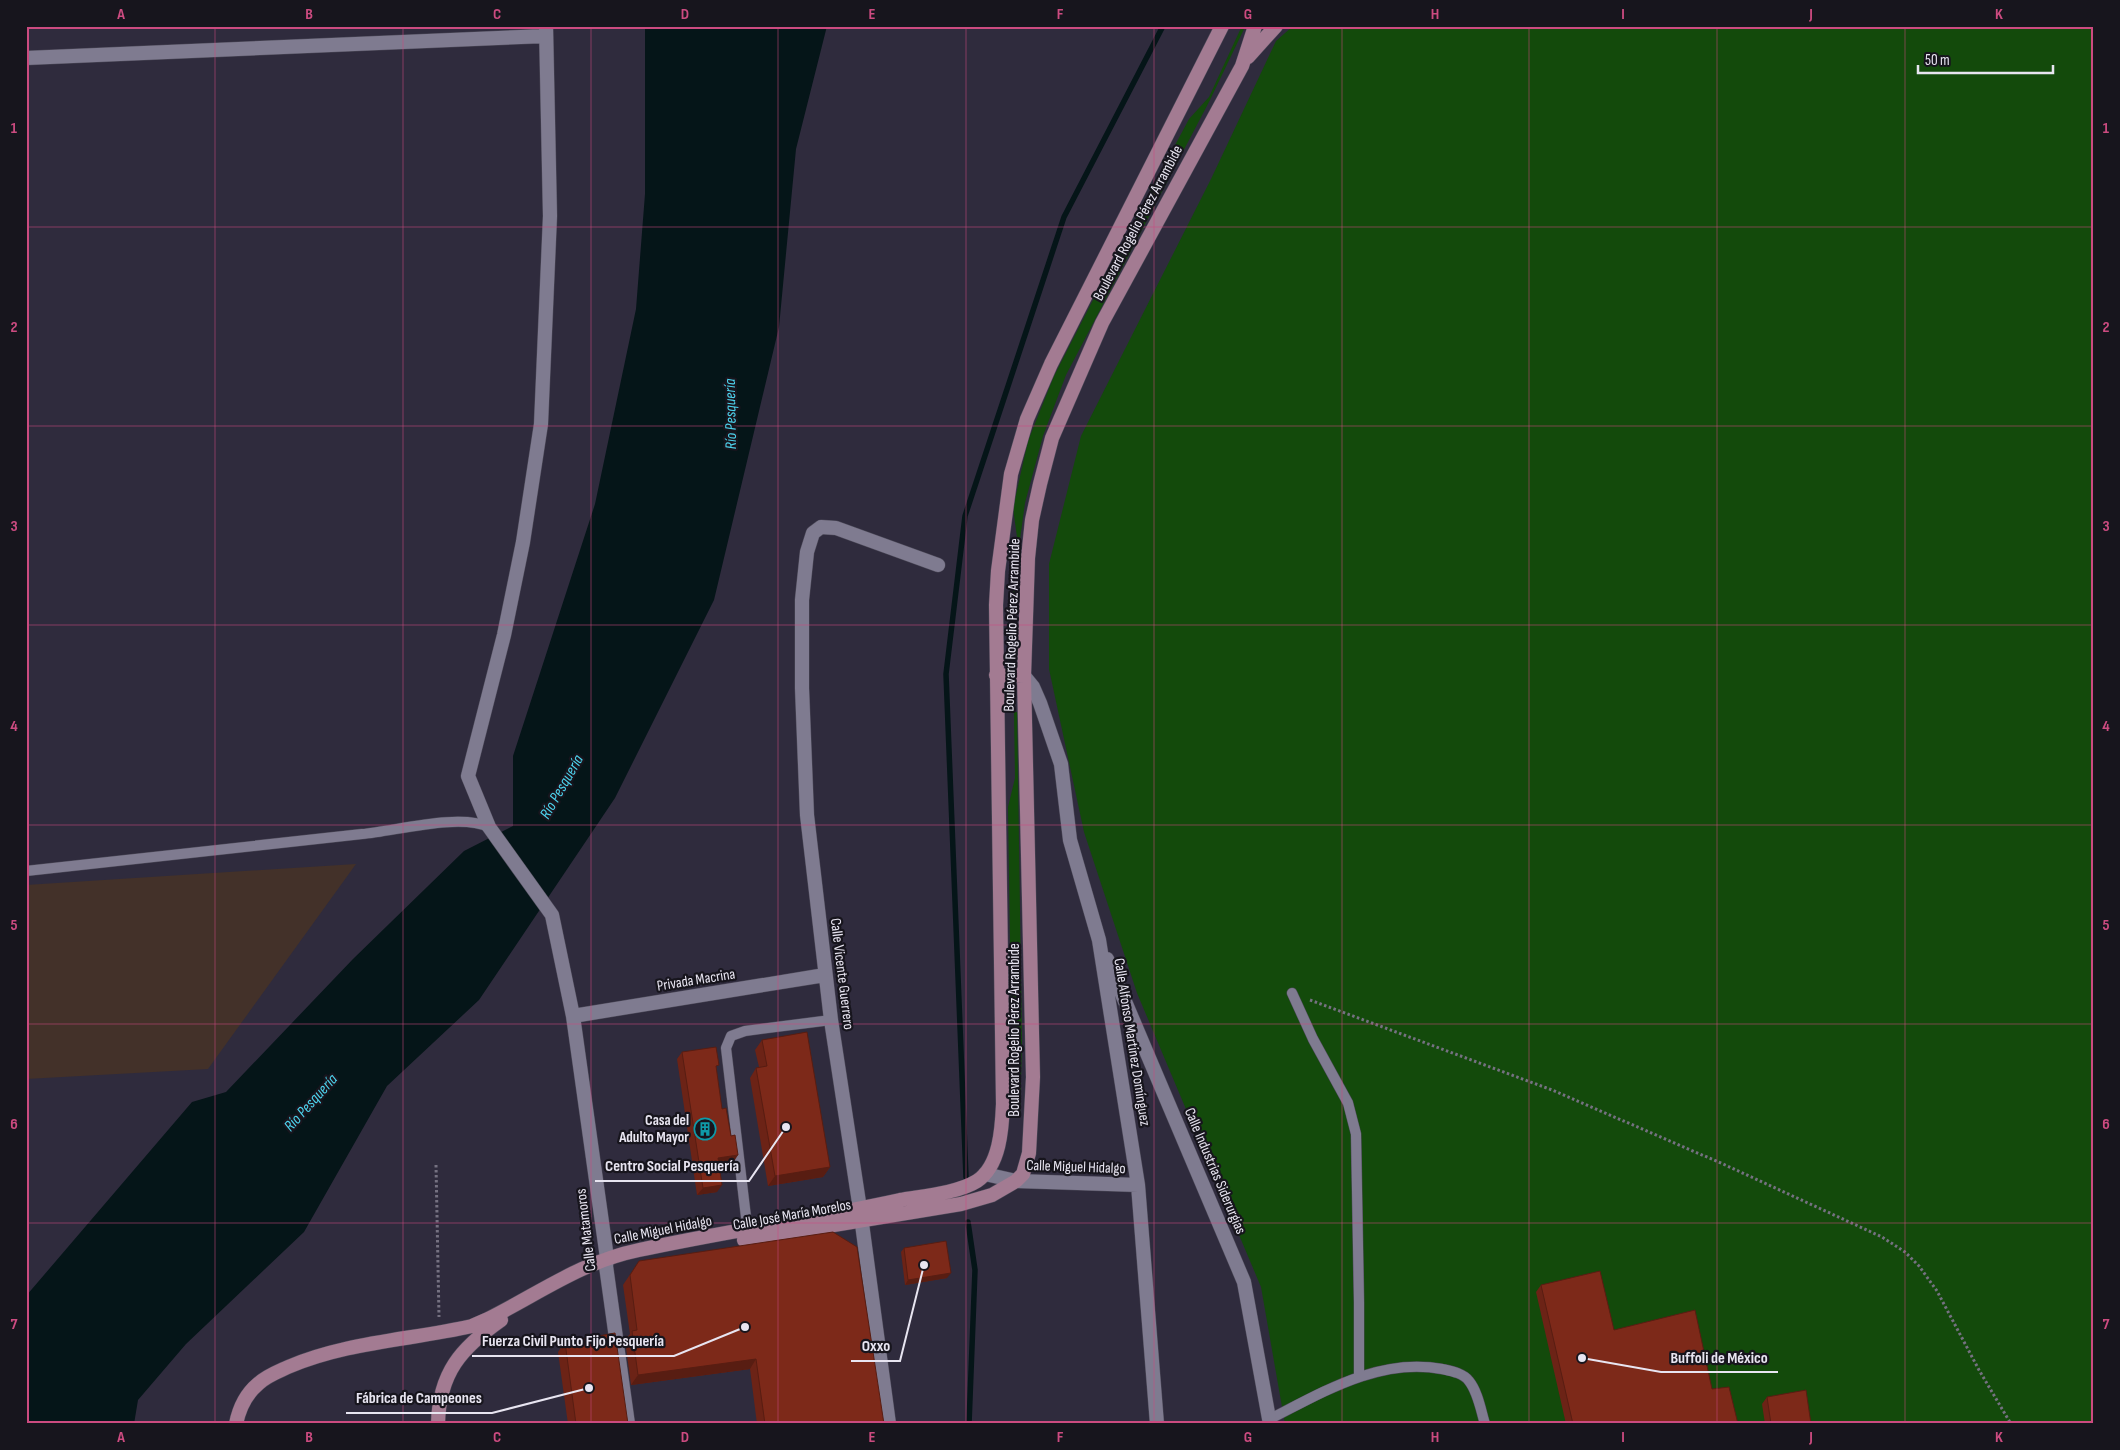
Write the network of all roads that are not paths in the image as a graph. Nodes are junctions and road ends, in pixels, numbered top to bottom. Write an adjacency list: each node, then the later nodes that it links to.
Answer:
1 (1222, 26): 8 (main road, Boulevard Rogelio Pérez Arrambide)
2 (1255, 26): 6 (main road, Boulevard Rogelio Pérez Arrambide)
3 (1276, 26): 6 (main road)
4 (546, 31): 5 (street); 10 (street)
5 (26, 58)
6 (1242, 66): 9 (main road, Boulevard Rogelio Pérez Arrambide)
7 (938, 565): 13 (street, Calle Vicente Guerrero)
8 (996, 675): 9 (main road); 17 (main road, Boulevard Rogelio Pérez Arrambide)
9 (1024, 676): 12 (street, Calle Alfonso Martínez Domínguez); 18 (main road, Boulevard Rogelio Pérez Arrambide)
10 (489, 827): 11 (lane); 15 (street, Calle Matamoros)
11 (26, 872)
12 (1099, 940): 19 (street, Calle Alfonso Martínez Domínguez); 24 (street, Calle Industrias Siderurgias)
13 (825, 975): 15 (street, Privada Macrina); 16 (street, Calle Vicente Guerrero)
14 (1292, 993): 23 (lane)
15 (573, 1016): 22 (street, Calle Matamoros)
16 (831, 1020): 20 (street, Calle Vicente Guerrero); 21 (lane)
17 (985, 1174): 18 (street, Calle Miguel Hidalgo); 20 (main road)
18 (1016, 1181): 19 (street, Calle Miguel Hidalgo); 20 (main road, Calle José María Morelos)
19 (1138, 1185): 29 (street, Calle Alfonso Martínez Domínguez)
20 (860, 1214): 21 (main road, Calle José María Morelos); 28 (street, Calle Vicente Guerrero)
21 (748, 1234): 22 (main road, Calle José María Morelos)
22 (606, 1262): 25 (main road, Calle Miguel Hidalgo); 26 (main road, Calle José María Morelos); 27 (street, Calle Matamoros)
23 (1358, 1376): 24 (lane); 30 (lane)
24 (1270, 1421)
25 (236, 1424)
26 (438, 1424)
27 (628, 1424)
28 (888, 1424)
29 (1157, 1424)
30 (1485, 1424)

